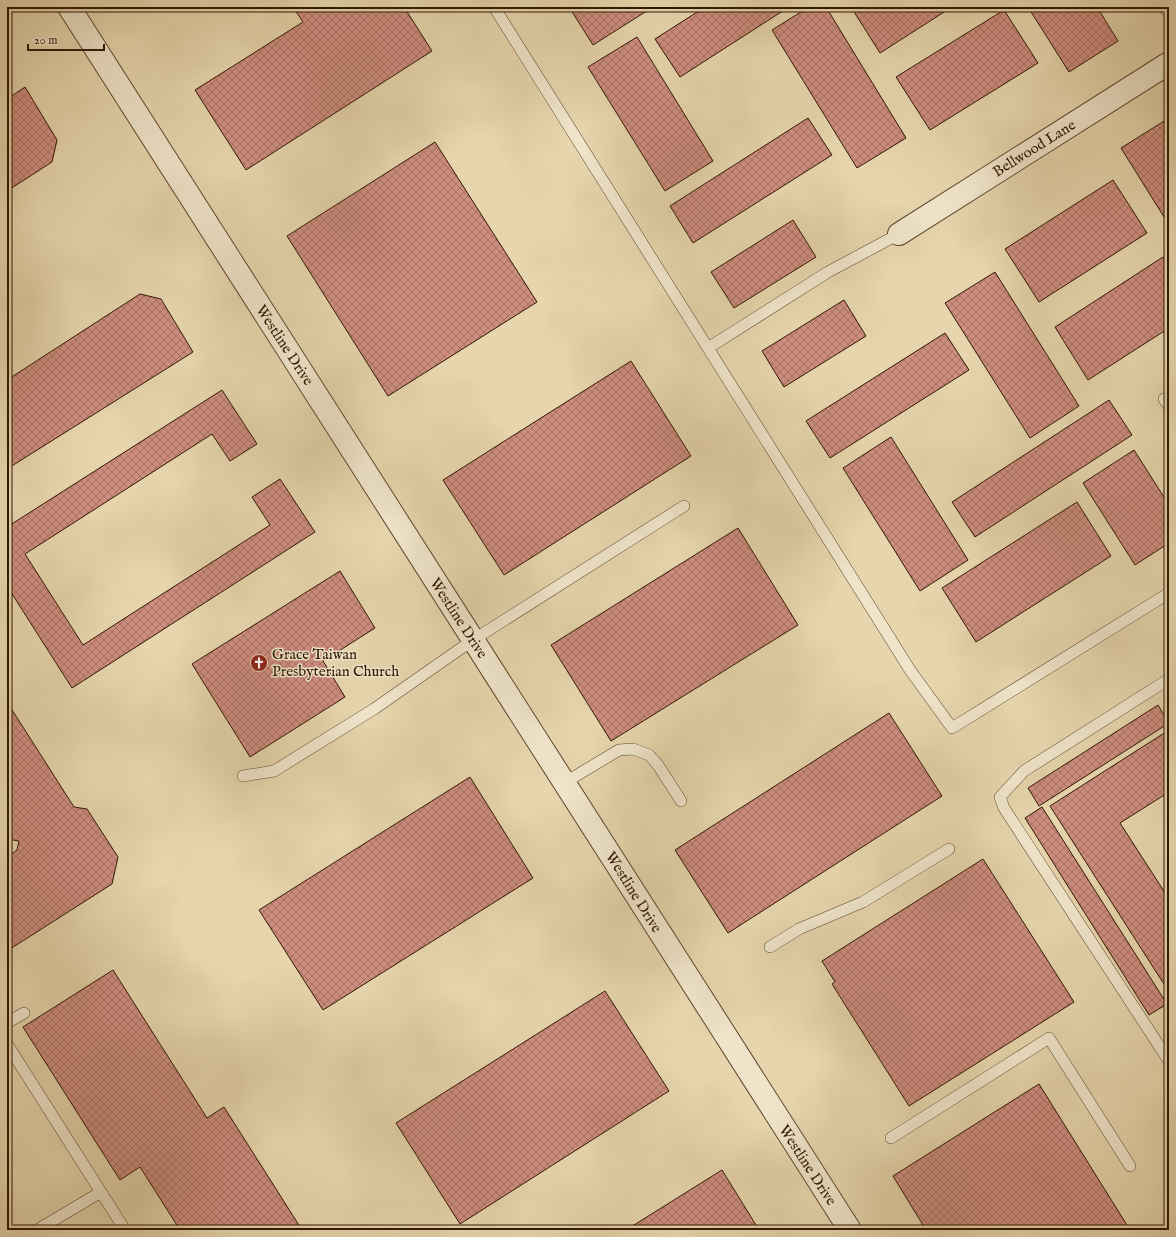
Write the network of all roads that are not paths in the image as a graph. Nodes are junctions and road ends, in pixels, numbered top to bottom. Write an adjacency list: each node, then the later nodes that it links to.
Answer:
1 (69, 7): 10 (street, Westline Drive)
2 (494, 7): 7 (lane)
3 (1164, 7): 4 (lane)
4 (1169, 14)
5 (1169, 63): 6 (street, Bellwood Lane)
6 (899, 234): 7 (lane)
7 (708, 348): 9 (lane)
8 (684, 506): 10 (lane)
9 (1169, 594)
10 (473, 640): 12 (lane); 13 (street, Westline Drive)
11 (1169, 679): 20 (lane)
12 (243, 776)
13 (564, 783): 14 (lane); 27 (street, Westline Drive)
14 (680, 801)
15 (949, 849): 16 (lane)
16 (770, 947)
17 (24, 1013): 18 (lane)
18 (7, 1024)
19 (7, 1044): 24 (lane)
20 (1165, 1047): 21 (lane)
21 (1169, 1061)
22 (891, 1138): 23 (lane)
23 (1130, 1166)
24 (101, 1192): 25 (lane); 26 (lane)
25 (37, 1230)
26 (125, 1230)
27 (850, 1230)

